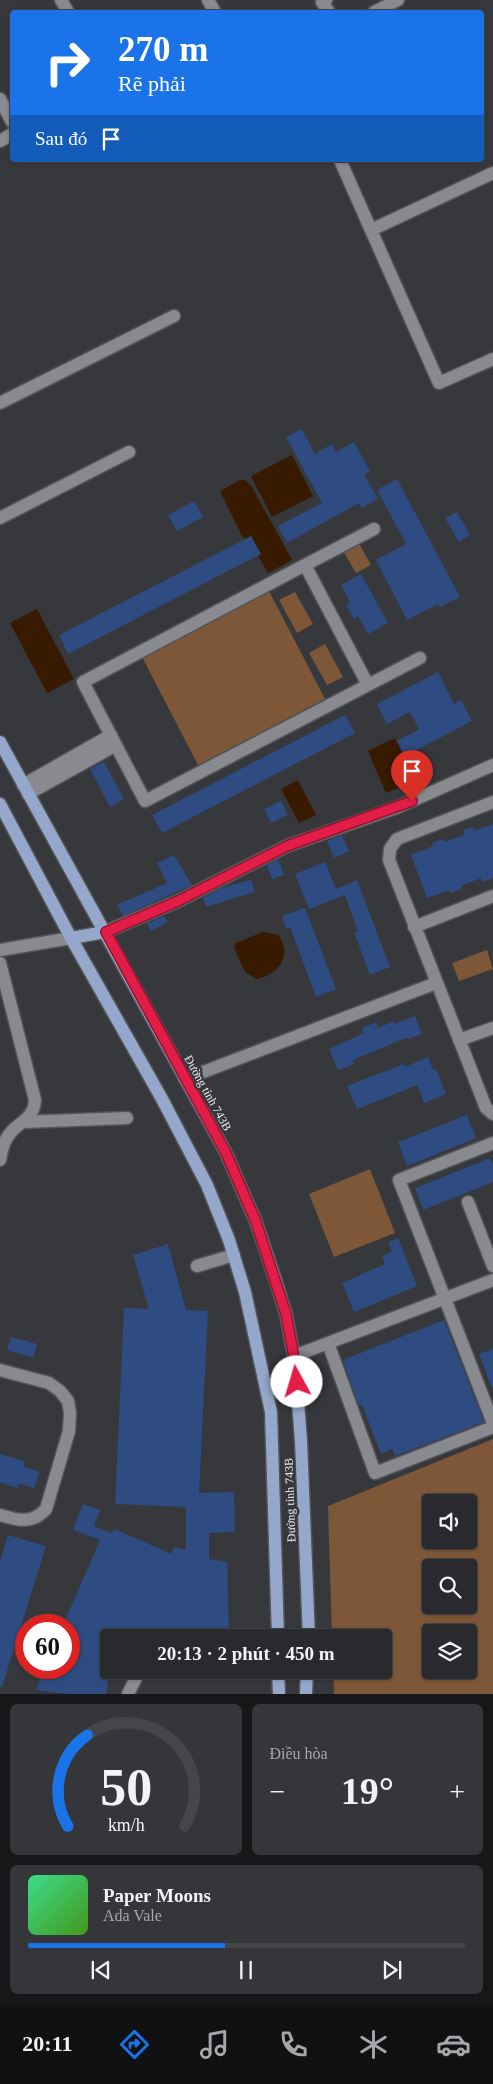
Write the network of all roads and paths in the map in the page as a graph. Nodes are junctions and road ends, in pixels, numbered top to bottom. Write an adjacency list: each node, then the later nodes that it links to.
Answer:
1 (326, 0): 3 (lane)
2 (398, 0): 4 (lane)
3 (328, 10)
4 (378, 10)
5 (0, 99): 6 (lane)
6 (10, 118)
7 (341, 162): 9 (lane)
8 (493, 173): 9 (lane)
9 (371, 230): 11 (lane)
10 (174, 316): 12 (lane)
11 (493, 359)
12 (0, 403)
13 (129, 452): 14 (lane)
14 (0, 518)
15 (374, 529): 16 (lane)
16 (305, 565): 18 (lane); 19 (lane)
17 (420, 658): 18 (lane)
18 (368, 685): 19 (lane)
19 (114, 740): 22 (lane)
20 (0, 742): 22 (main road, Đường tỉnh 743B)
21 (493, 765): 27 (lane)
22 (25, 789): 27 (main road, Đường tỉnh 743B)
23 (493, 802): 26 (lane)
24 (0, 804): 28 (main road, Đường tỉnh 743B)
25 (493, 896): 26 (lane)
26 (414, 927): 31 (lane)
27 (106, 932): 28 (main road); 34 (main road, Đường tỉnh 743B)
28 (71, 938): 29 (lane); 41 (main road, Đường tỉnh 743B)
29 (0, 950)
30 (0, 963): 37 (lane)
31 (436, 983): 33 (lane); 34 (lane)
32 (493, 1028): 33 (lane)
33 (459, 1040): 35 (lane)
34 (185, 1079): 47 (main road, Đường tỉnh 743B)
35 (493, 1114)
36 (127, 1118): 37 (lane)
37 (24, 1122): 39 (lane)
38 (493, 1143): 45 (lane)
39 (0, 1160)
40 (468, 1202): 43 (lane)
41 (234, 1256): 42 (lane); 52 (main road, Đường tỉnh 743B)
42 (197, 1266)
43 (493, 1266)
44 (493, 1280): 45 (lane)
45 (445, 1298): 46 (lane); 49 (lane)
46 (328, 1343): 47 (lane); 50 (lane)
47 (294, 1356): 53 (main road, Đường tỉnh 743B)
48 (0, 1370): 51 (lane)
49 (493, 1422)
50 (493, 1427)
51 (0, 1514)
52 (278, 1629)
53 (309, 1629)
54 (136, 1679): 58 (lane)
55 (278, 1679): 59 (main road)
56 (307, 1679): 57 (main road)
57 (306, 1693)
58 (128, 1694)
59 (278, 1694)

